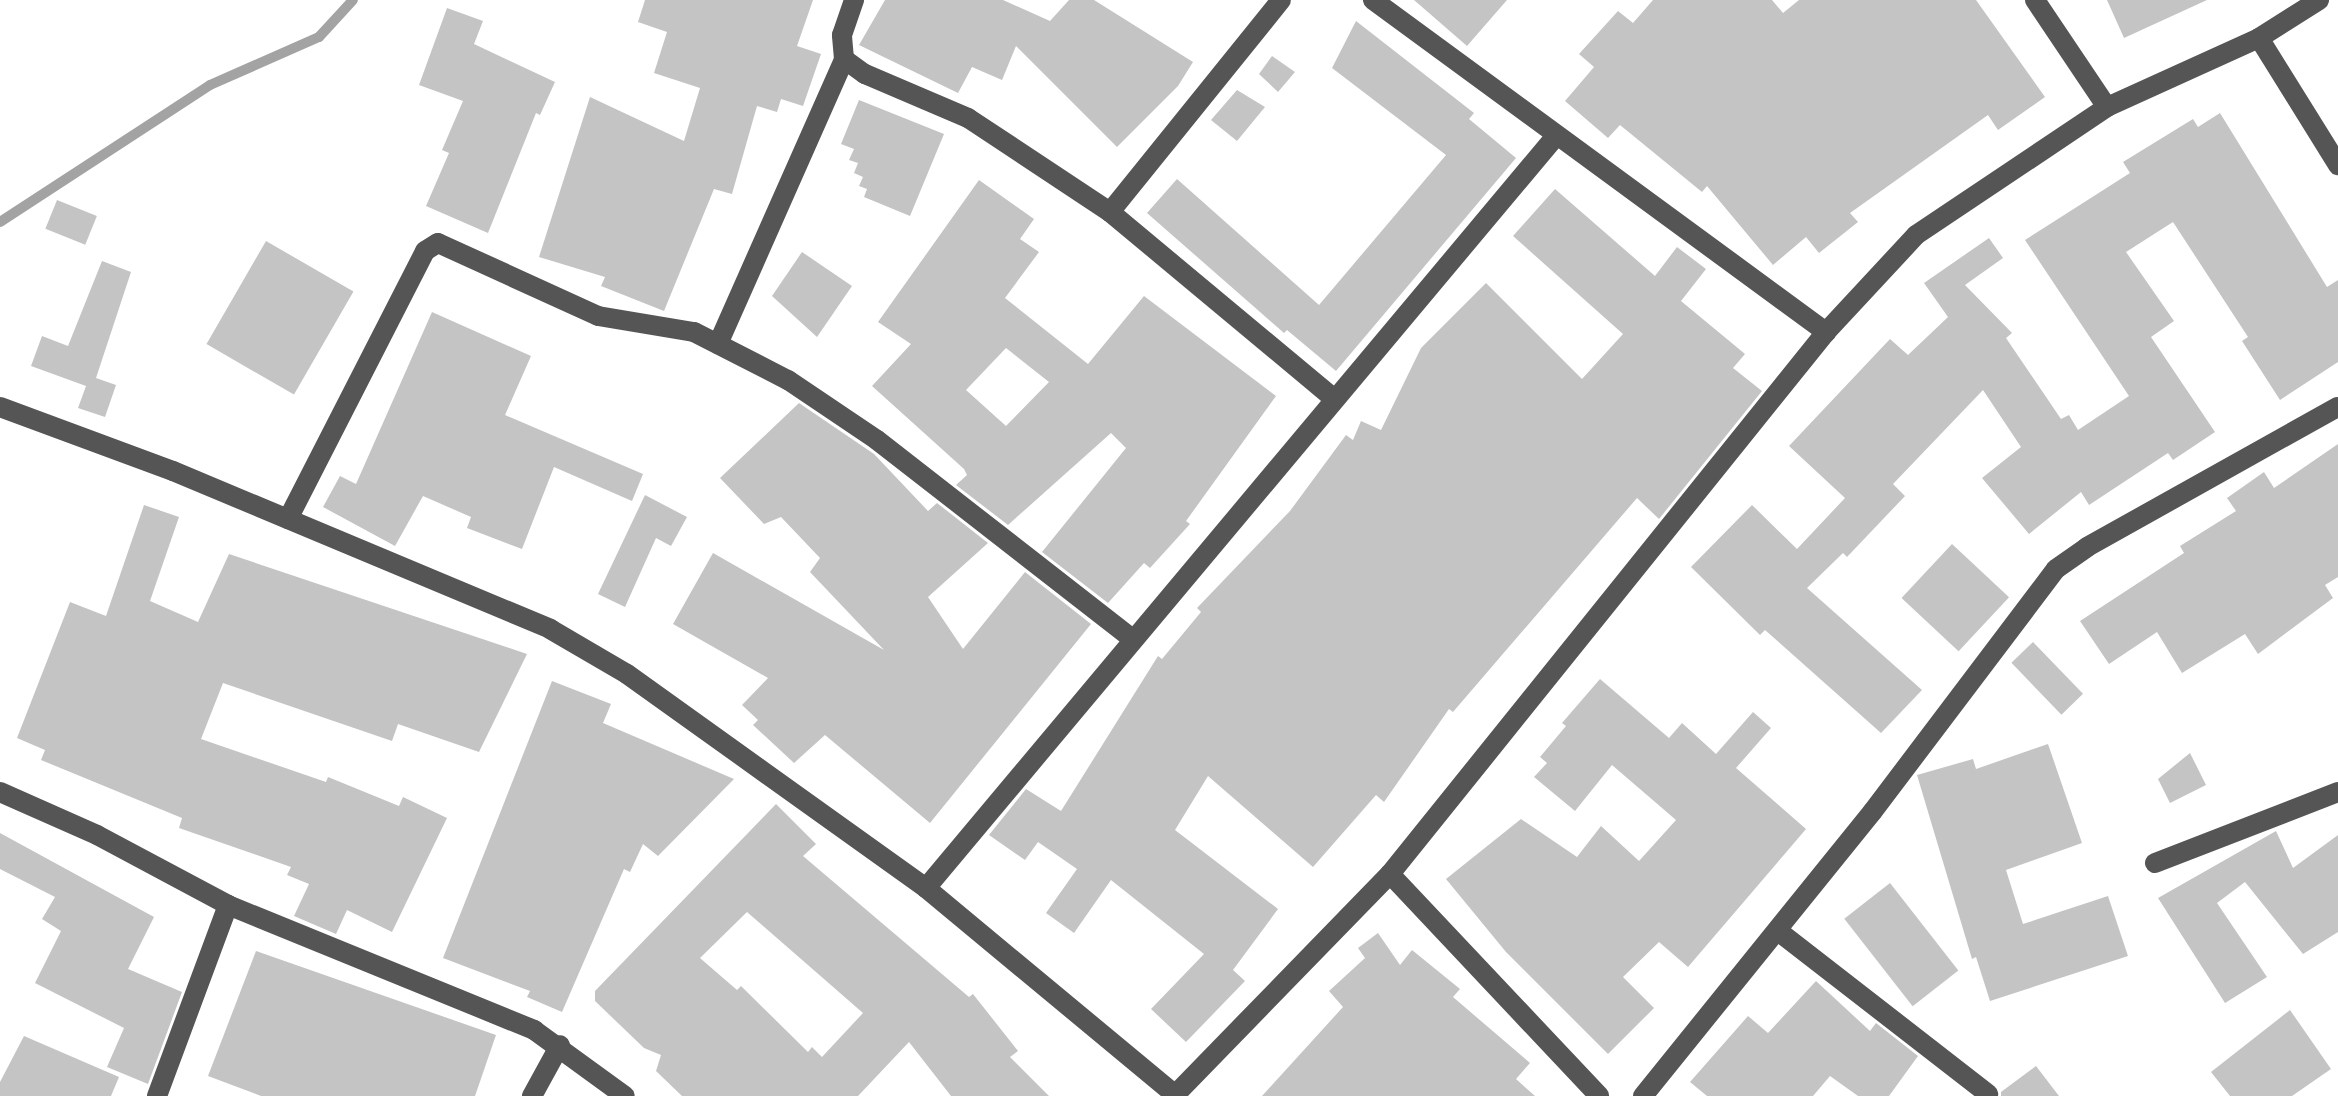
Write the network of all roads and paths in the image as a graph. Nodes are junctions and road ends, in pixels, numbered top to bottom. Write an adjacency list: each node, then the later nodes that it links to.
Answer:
1 (854, 0): 7 (street)
2 (1281, 0): 11 (street)
3 (1373, 0): 9 (street)
4 (2035, 0): 8 (street)
5 (2319, 0): 6 (street)
6 (2259, 38): 8 (street); 10 (street)
7 (844, 59): 11 (street); 13 (street)
8 (2107, 107): 12 (street)
9 (1555, 137): 12 (street); 14 (street)
10 (2338, 165)
11 (1110, 212): 14 (street)
12 (1826, 332): 22 (street)
13 (718, 344): 17 (street); 18 (street)
14 (1332, 397): 18 (street)
15 (0, 407): 17 (street)
16 (2338, 407): 25 (street)
17 (288, 519): 23 (street)
18 (1131, 638): 23 (street)
19 (0, 792): 24 (street)
20 (2338, 792): 21 (street)
21 (2155, 863)
22 (1390, 874): 31 (street); 32 (street)
23 (926, 888): 31 (street)
24 (228, 905): 26 (street); 28 (street)
25 (1778, 931): 27 (street); 33 (street)
26 (560, 1045): 29 (street); 30 (street)
27 (1988, 1094)
28 (157, 1096)
29 (532, 1096)
30 (625, 1096)
31 (1174, 1096)
32 (1599, 1096)
33 (1643, 1096)

